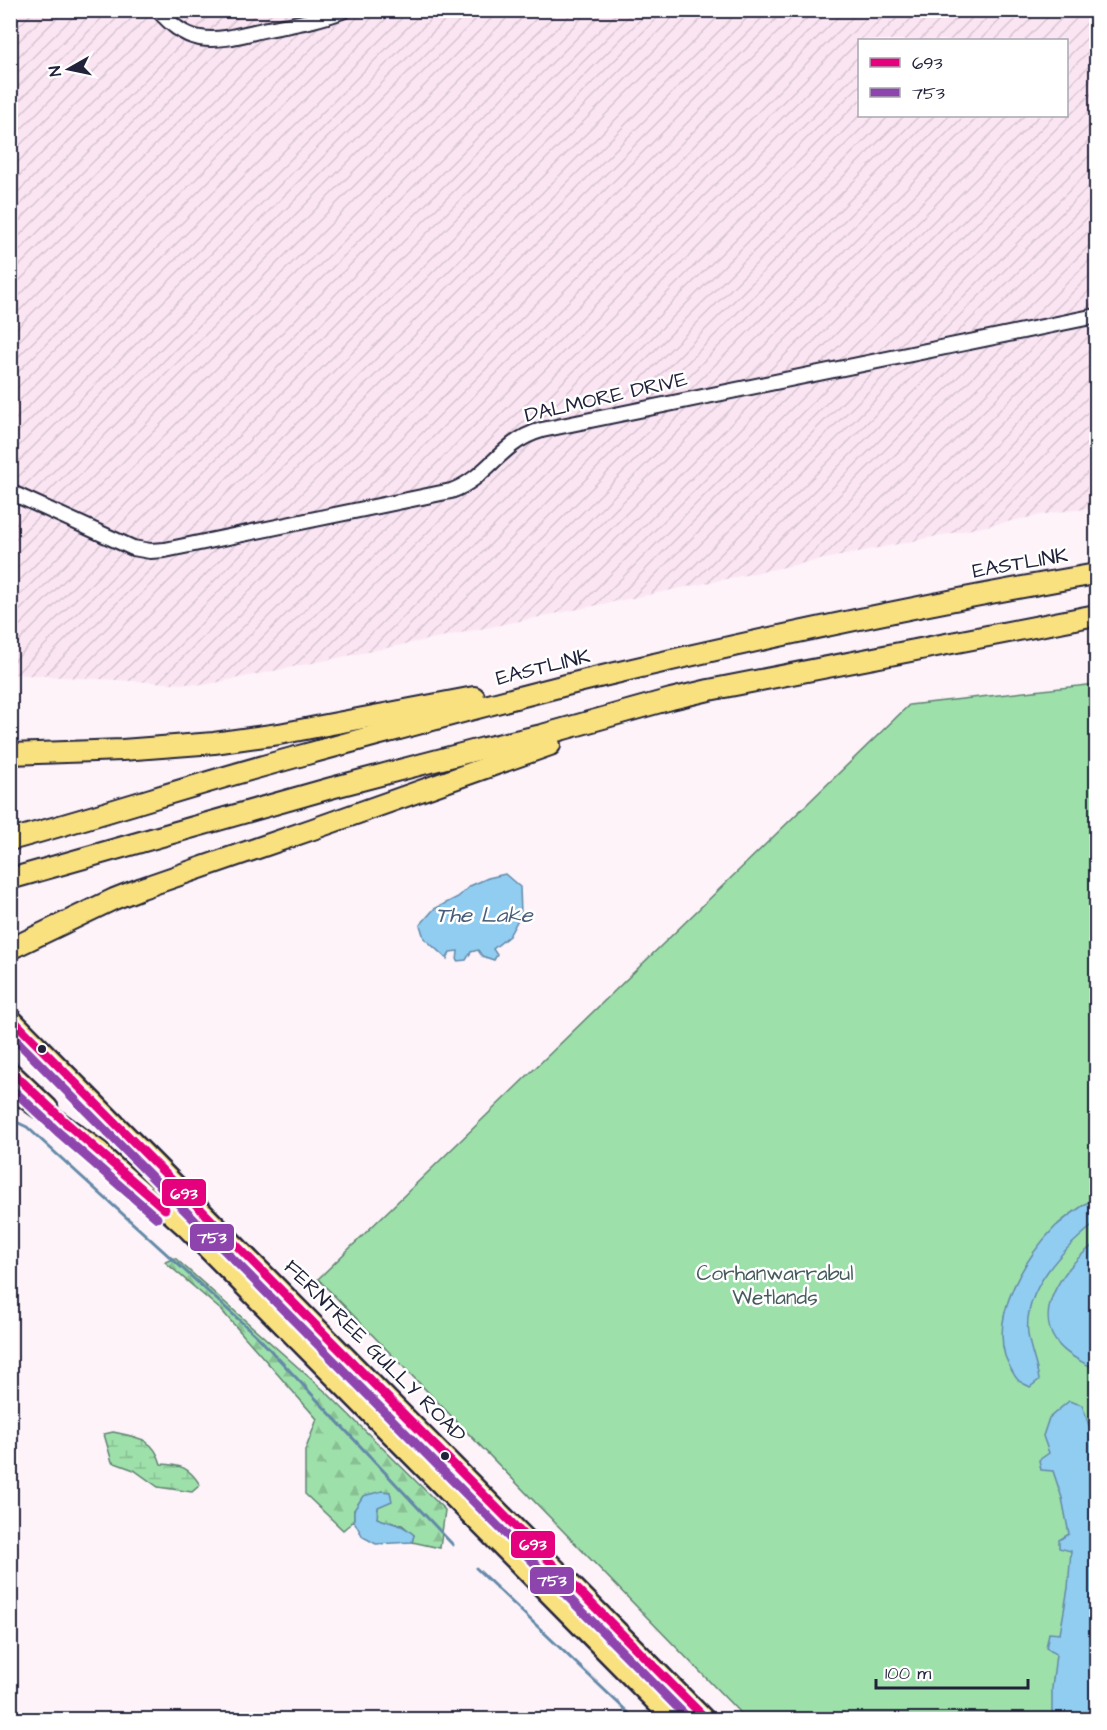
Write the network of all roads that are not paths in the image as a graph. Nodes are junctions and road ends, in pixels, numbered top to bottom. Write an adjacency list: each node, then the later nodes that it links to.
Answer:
1 (158, 10): 2 (street)
2 (345, 10)
3 (1096, 316): 4 (street, DALMORE DRIVE)
4 (10, 492)
5 (1096, 574): 7 (highway, EASTLINK)
6 (1096, 615): 8 (highway)
7 (856, 620): 9 (highway); 10 (highway, EASTLINK)
8 (709, 690): 11 (highway); 12 (highway)
9 (10, 754)
10 (10, 840)
11 (10, 879)
12 (82, 914): 13 (highway); 14 (highway)
13 (10, 949)
14 (10, 965)
15 (10, 1016): 19 (main road, FERNTREE GULLY ROAD)
16 (10, 1070): 18 (main road)
17 (10, 1087): 18 (highway)
18 (100, 1152): 20 (main road)
19 (505, 1514): 20 (main road); 22 (main road, FERNTREE GULLY ROAD)
20 (487, 1532): 21 (main road)
21 (672, 1719)
22 (707, 1719)

